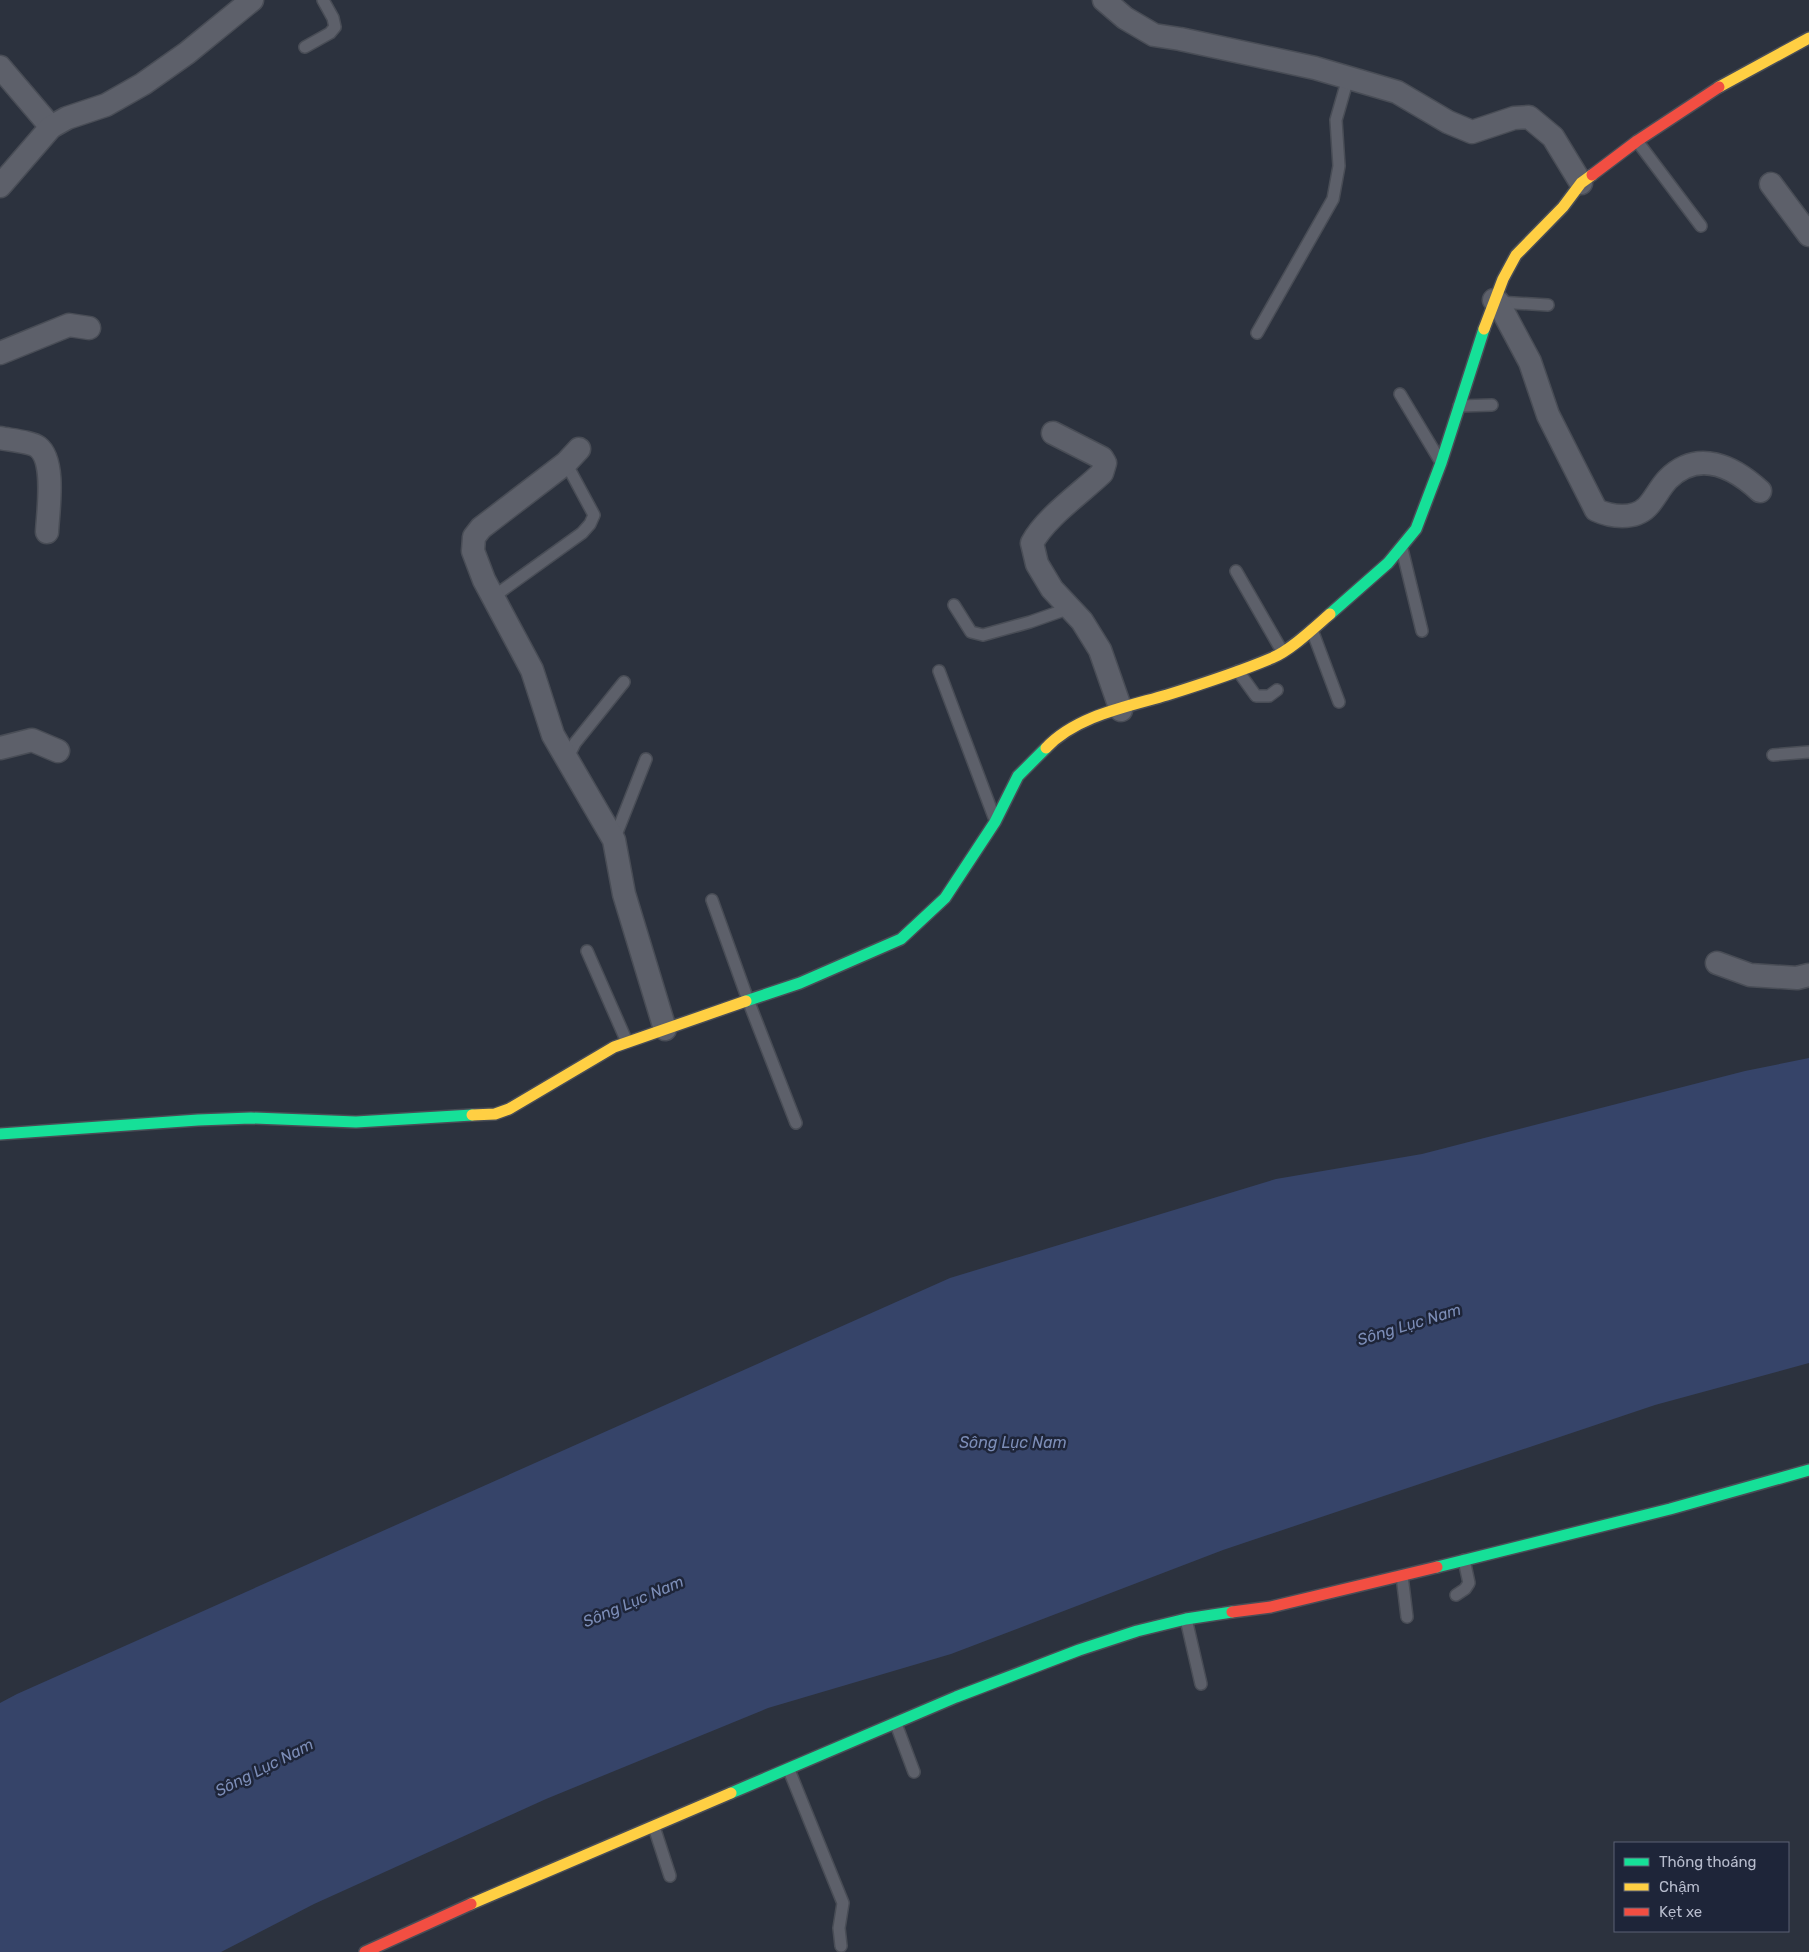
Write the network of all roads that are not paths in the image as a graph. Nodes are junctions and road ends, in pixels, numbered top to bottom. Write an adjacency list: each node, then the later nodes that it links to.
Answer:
1 (252, 0): 8 (street)
2 (323, 0): 5 (lane)
3 (1104, 0): 7 (street)
4 (1809, 38): 9 (street)
5 (305, 47)
6 (0, 66): 8 (street)
7 (1348, 78): 10 (street); 18 (lane)
8 (52, 127): 12 (street)
9 (1637, 141): 10 (street); 13 (lane)
10 (1581, 183): 15 (street)
11 (1771, 184): 14 (street)
12 (0, 186)
13 (1701, 226)
14 (1809, 235)
15 (1496, 301): 16 (lane); 22 (street); 27 (street)
16 (1548, 305)
17 (89, 328): 19 (street)
18 (1257, 333)
19 (0, 353)
20 (1400, 394): 26 (lane)
21 (1492, 405): 22 (lane)
22 (1458, 406): 26 (street)
23 (1053, 433): 33 (street)
24 (0, 438): 28 (street)
25 (572, 456): 31 (street); 31 (lane)
26 (1441, 463): 29 (street)
27 (1760, 491)
28 (46, 532)
29 (1401, 547): 34 (street); 35 (lane)
30 (1236, 571): 36 (lane)
31 (493, 597): 47 (street)
32 (954, 605): 33 (lane)
33 (1070, 608): 42 (street)
34 (1312, 630): 36 (street); 41 (lane)
35 (1422, 631)
36 (1282, 651): 38 (street)
37 (939, 671): 49 (lane)
38 (1238, 671): 40 (lane); 42 (street)
39 (624, 682): 47 (lane)
40 (1277, 690)
41 (1339, 702)
42 (1120, 710): 49 (street)
43 (0, 748): 44 (street)
44 (58, 751)
45 (1809, 752): 46 (lane)
46 (1773, 755)
47 (567, 759): 50 (street)
48 (646, 759): 50 (lane)
49 (996, 822): 55 (street)
50 (614, 840): 56 (street)
51 (712, 900): 55 (lane)
52 (587, 952): 57 (lane)
53 (1717, 963): 54 (street)
54 (1809, 975)
55 (748, 1000): 56 (street); 58 (lane)
56 (665, 1029): 57 (street)
57 (627, 1042): 59 (street)
58 (796, 1123)
59 (0, 1134)
60 (1809, 1470): 61 (street)
61 (1464, 1560): 62 (street); 63 (lane)
62 (1402, 1576): 64 (lane); 65 (street)
63 (1456, 1595)
64 (1407, 1617)
65 (1186, 1619): 66 (lane); 67 (street)
66 (1200, 1684)
67 (896, 1724): 68 (street); 69 (lane)
68 (789, 1770): 70 (street); 72 (lane)
69 (914, 1772)
70 (654, 1827): 71 (lane); 73 (street)
71 (670, 1876)
72 (841, 1946)
73 (365, 1952)

